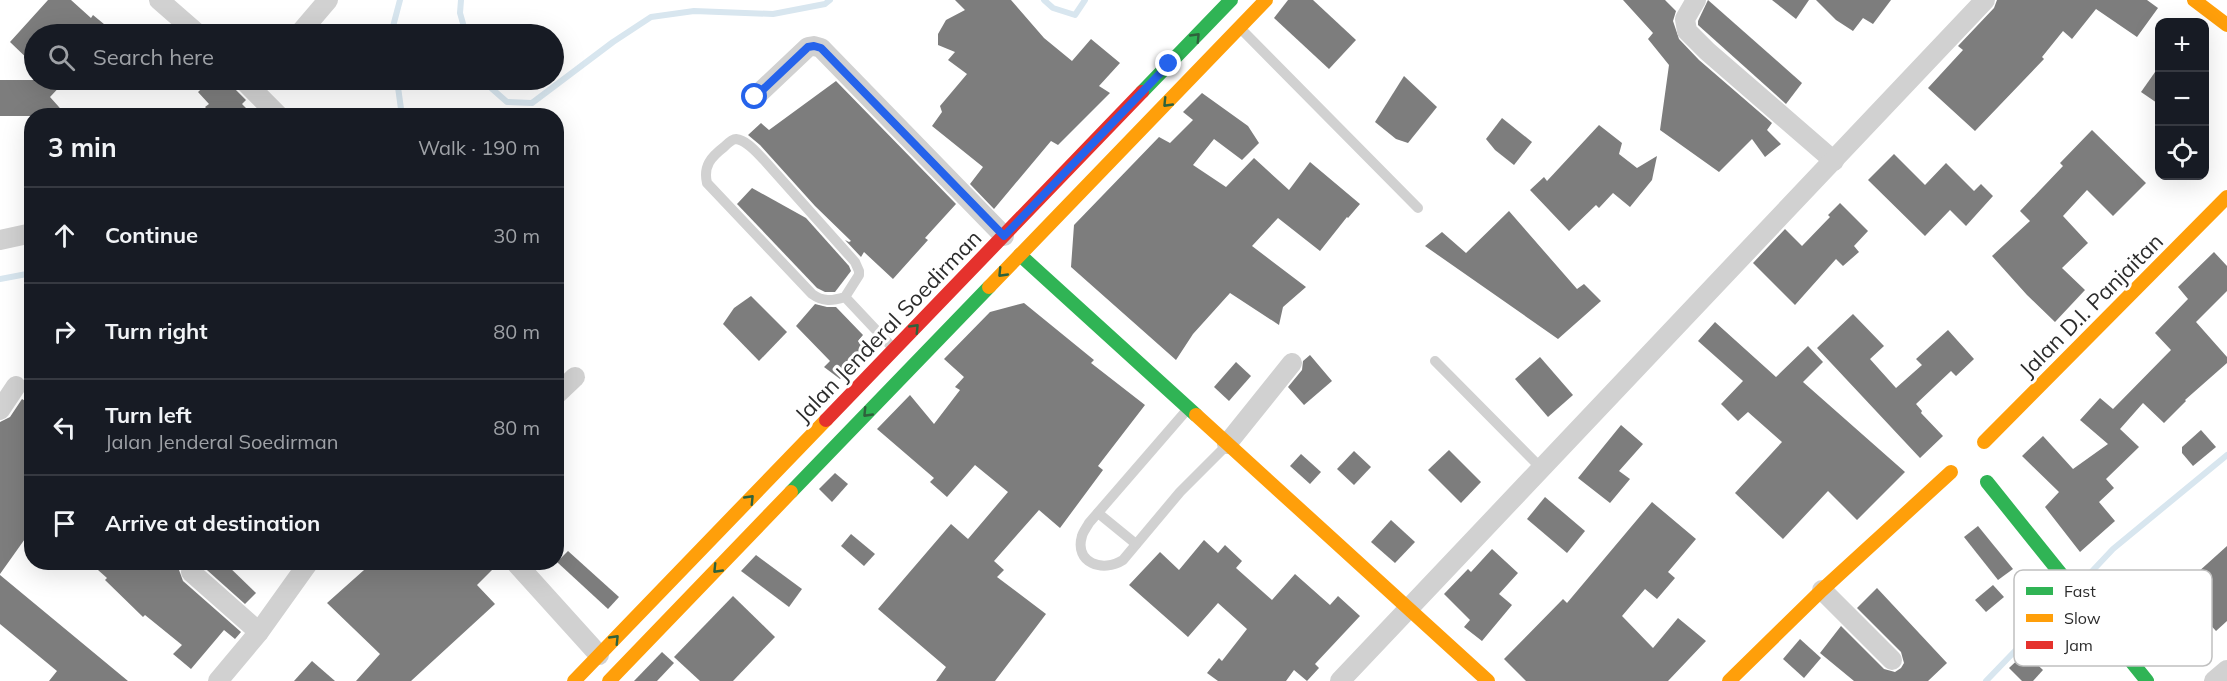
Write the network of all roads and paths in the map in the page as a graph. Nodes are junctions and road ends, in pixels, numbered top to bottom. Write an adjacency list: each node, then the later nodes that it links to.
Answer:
1 (328, 0): 9 (street)
2 (1231, 0): 19 (main road, Jalan Jenderal Soedirman, one-way to 2)
3 (1266, 0): 11 (main road, Jalan Jenderal Soedirman)
4 (1696, 0): 15 (street)
5 (1985, 0): 15 (street)
6 (2194, 0): 10 (main road)
7 (165, 2): 8 (street)
8 (188, 24)
9 (308, 24)
10 (2227, 25)
11 (1240, 27): 17 (lane); 21 (main road, Jalan Jenderal Soedirman, one-way to 21)
12 (253, 90): 14 (street)
13 (755, 97): 19 (street)
14 (271, 108)
15 (1834, 161): 34 (street)
16 (2227, 197): 31 (main road, Jalan D.I. Panjaitan)
17 (1418, 208)
18 (24, 235): 20 (street)
19 (1004, 236): 23 (main road, Jalan Jenderal Soedirman, one-way to 19)
20 (0, 240)
21 (1020, 255): 29 (main road); 51 (main road, Jalan Jenderal Soedirman, one-way to 51)
22 (845, 297): 22 (lane); 23 (lane)
23 (894, 349): 45 (main road, Jalan Jenderal Soedirman, one-way to 23)
24 (1435, 361): 34 (lane)
25 (1292, 363): 32 (street)
26 (575, 377): 28 (street)
27 (16, 386): 30 (street)
28 (564, 387)
29 (1188, 409): 32 (main road); 36 (lane)
30 (0, 411)
31 (1968, 440)
32 (1227, 444): 37 (lane); 43 (main road)
33 (1950, 456): 42 (main road)
34 (1541, 468): 43 (street)
35 (1987, 481): 40 (main road)
36 (1098, 513): 37 (lane); 37 (lane)
37 (1136, 544)
38 (303, 570): 44 (street)
39 (522, 570): 45 (street)
40 (2056, 570)
41 (191, 572): 44 (street)
42 (1822, 590): 46 (street); 54 (main road)
43 (1409, 609): 52 (street); 53 (main road)
44 (259, 632): 49 (street)
45 (599, 655): 50 (main road, Jalan Jenderal Soedirman)
46 (1892, 660)
47 (2133, 666): 55 (main road)
48 (2227, 670): 56 (street)
49 (218, 681)
50 (574, 681)
51 (609, 681)
52 (1340, 681)
53 (1488, 681)
54 (1729, 681)
55 (2145, 681)
56 (2214, 681)

